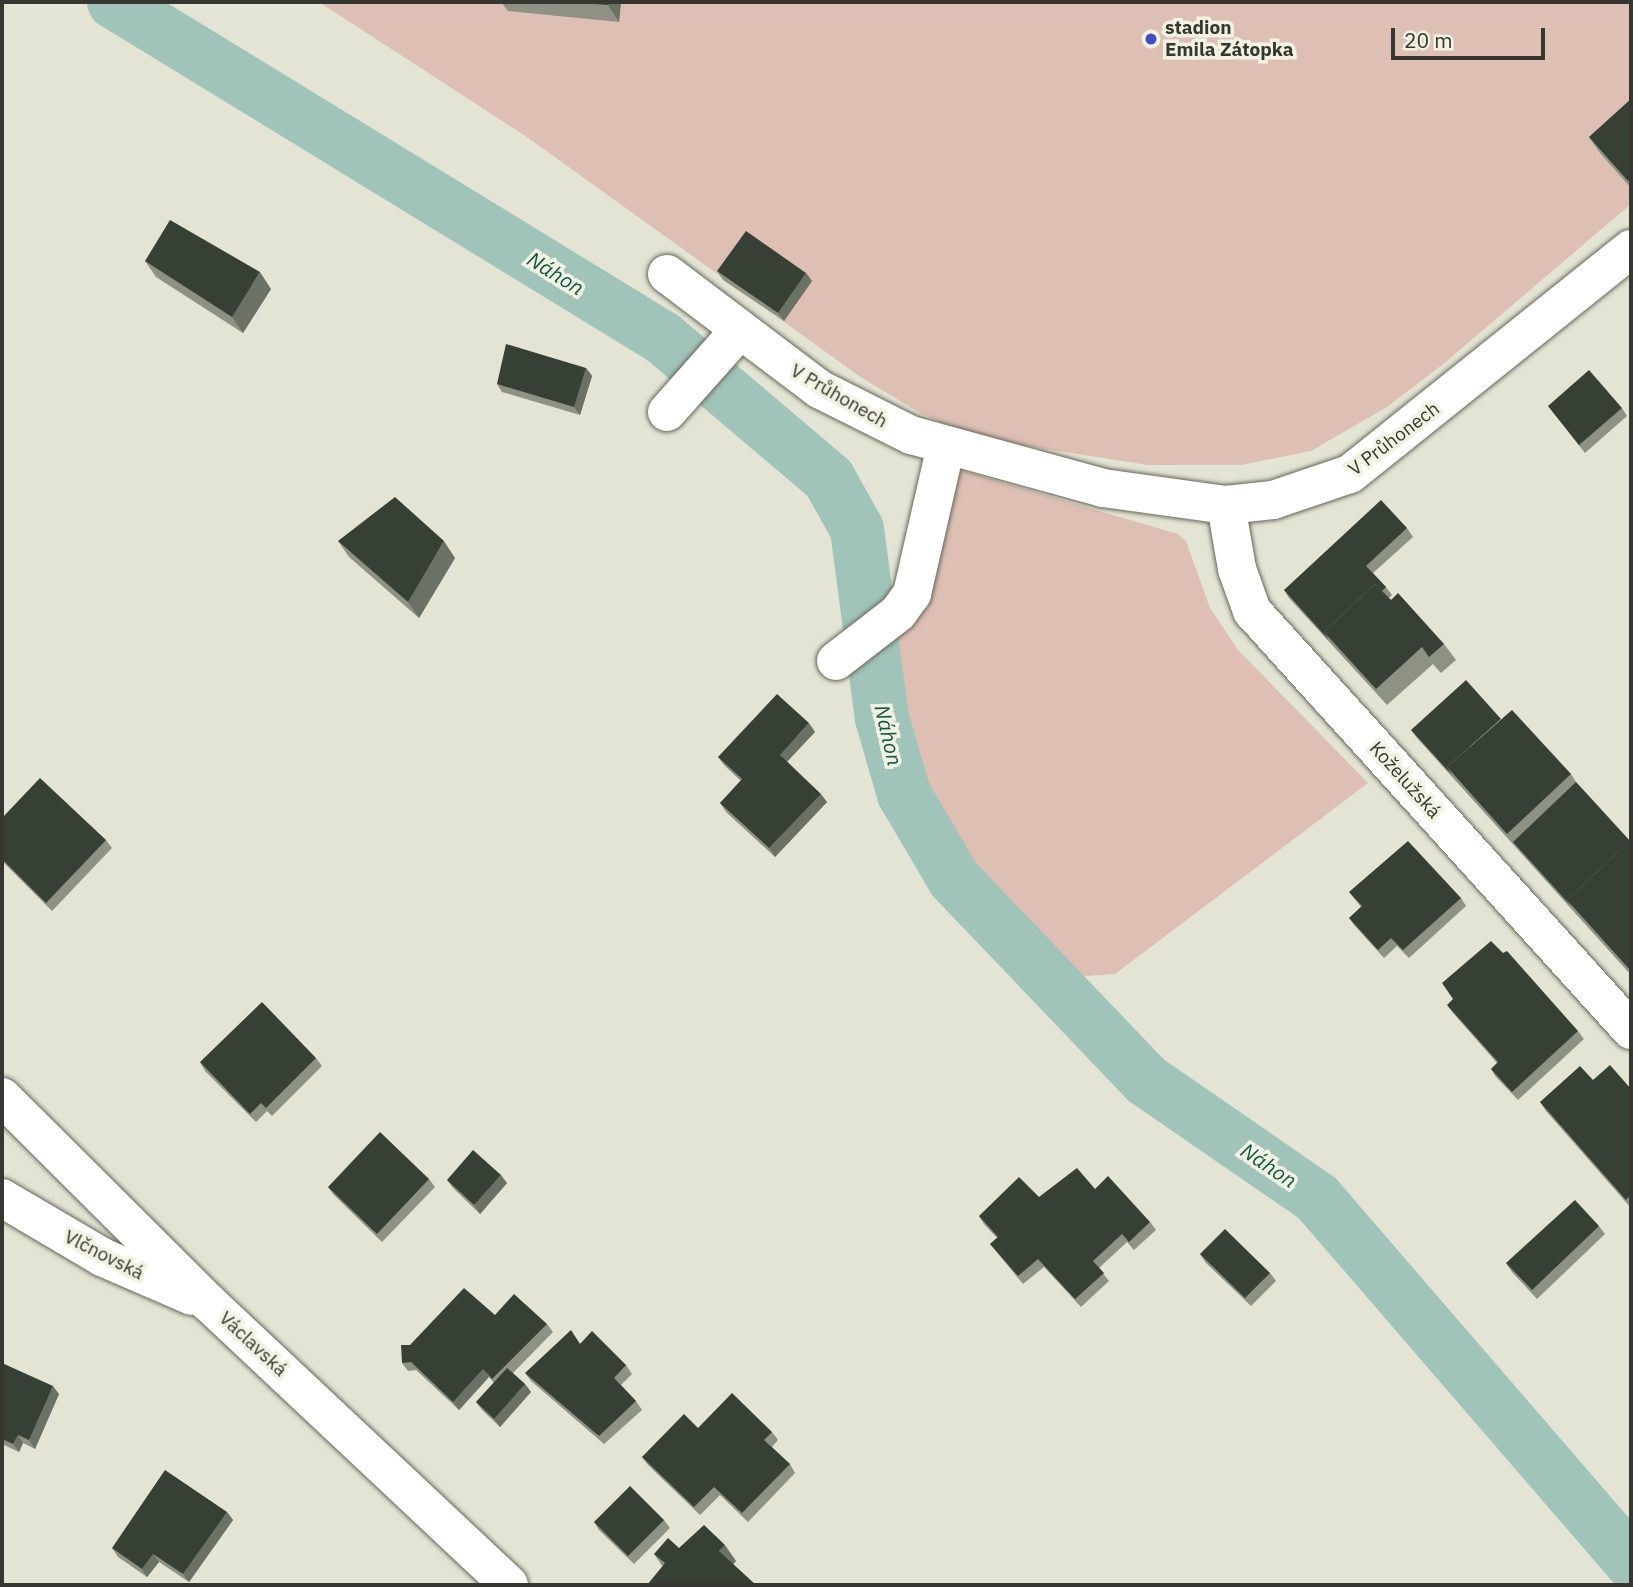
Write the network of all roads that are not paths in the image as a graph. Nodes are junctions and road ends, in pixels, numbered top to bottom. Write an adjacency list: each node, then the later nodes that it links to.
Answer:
1 (1631, 249): 6 (street, V Průhonech)
2 (667, 274): 3 (street, V Průhonech)
3 (730, 343): 4 (street); 5 (street, V Průhonech)
4 (667, 412)
5 (946, 446): 6 (street, V Průhonech); 7 (street)
6 (1226, 505): 8 (street, Koželužská)
7 (836, 661)
8 (1631, 1030)
9 (2, 1097): 11 (street, Václavská)
10 (2, 1198): 11 (street, Vlčnovská)
11 (210, 1304): 12 (street, Václavská)
12 (509, 1585)

